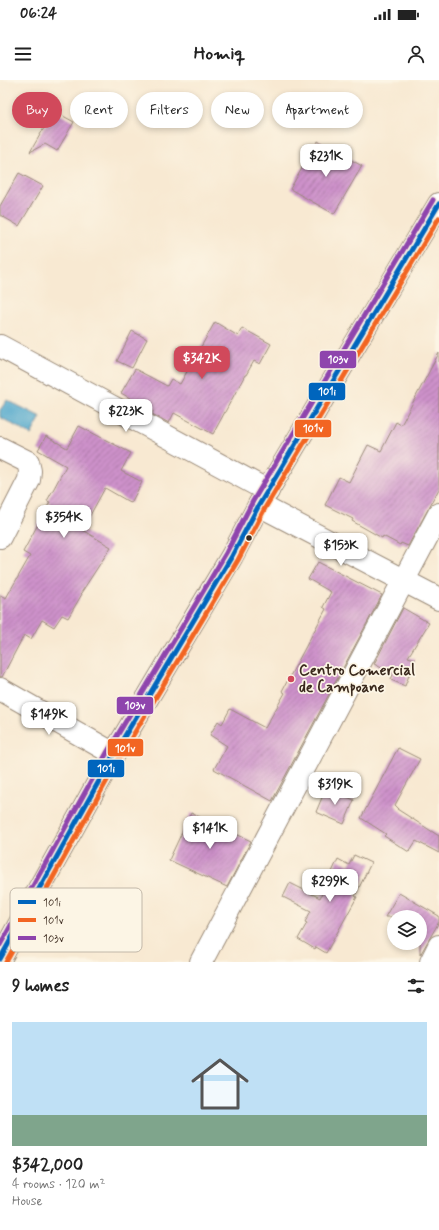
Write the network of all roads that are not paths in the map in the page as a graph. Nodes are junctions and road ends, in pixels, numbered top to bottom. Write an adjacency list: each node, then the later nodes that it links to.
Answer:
1 (439, 204): 4 (street)
2 (0, 346): 4 (street)
3 (0, 448): 6 (street)
4 (263, 498): 7 (street); 10 (street)
5 (439, 514): 7 (street)
6 (0, 537)
7 (404, 581): 8 (street); 15 (street)
8 (439, 599)
9 (0, 689): 10 (street)
10 (114, 754): 11 (street)
11 (39, 888)
12 (10, 941): 14 (street)
13 (439, 946): 16 (street)
14 (0, 959)
15 (201, 962)
16 (431, 962)

